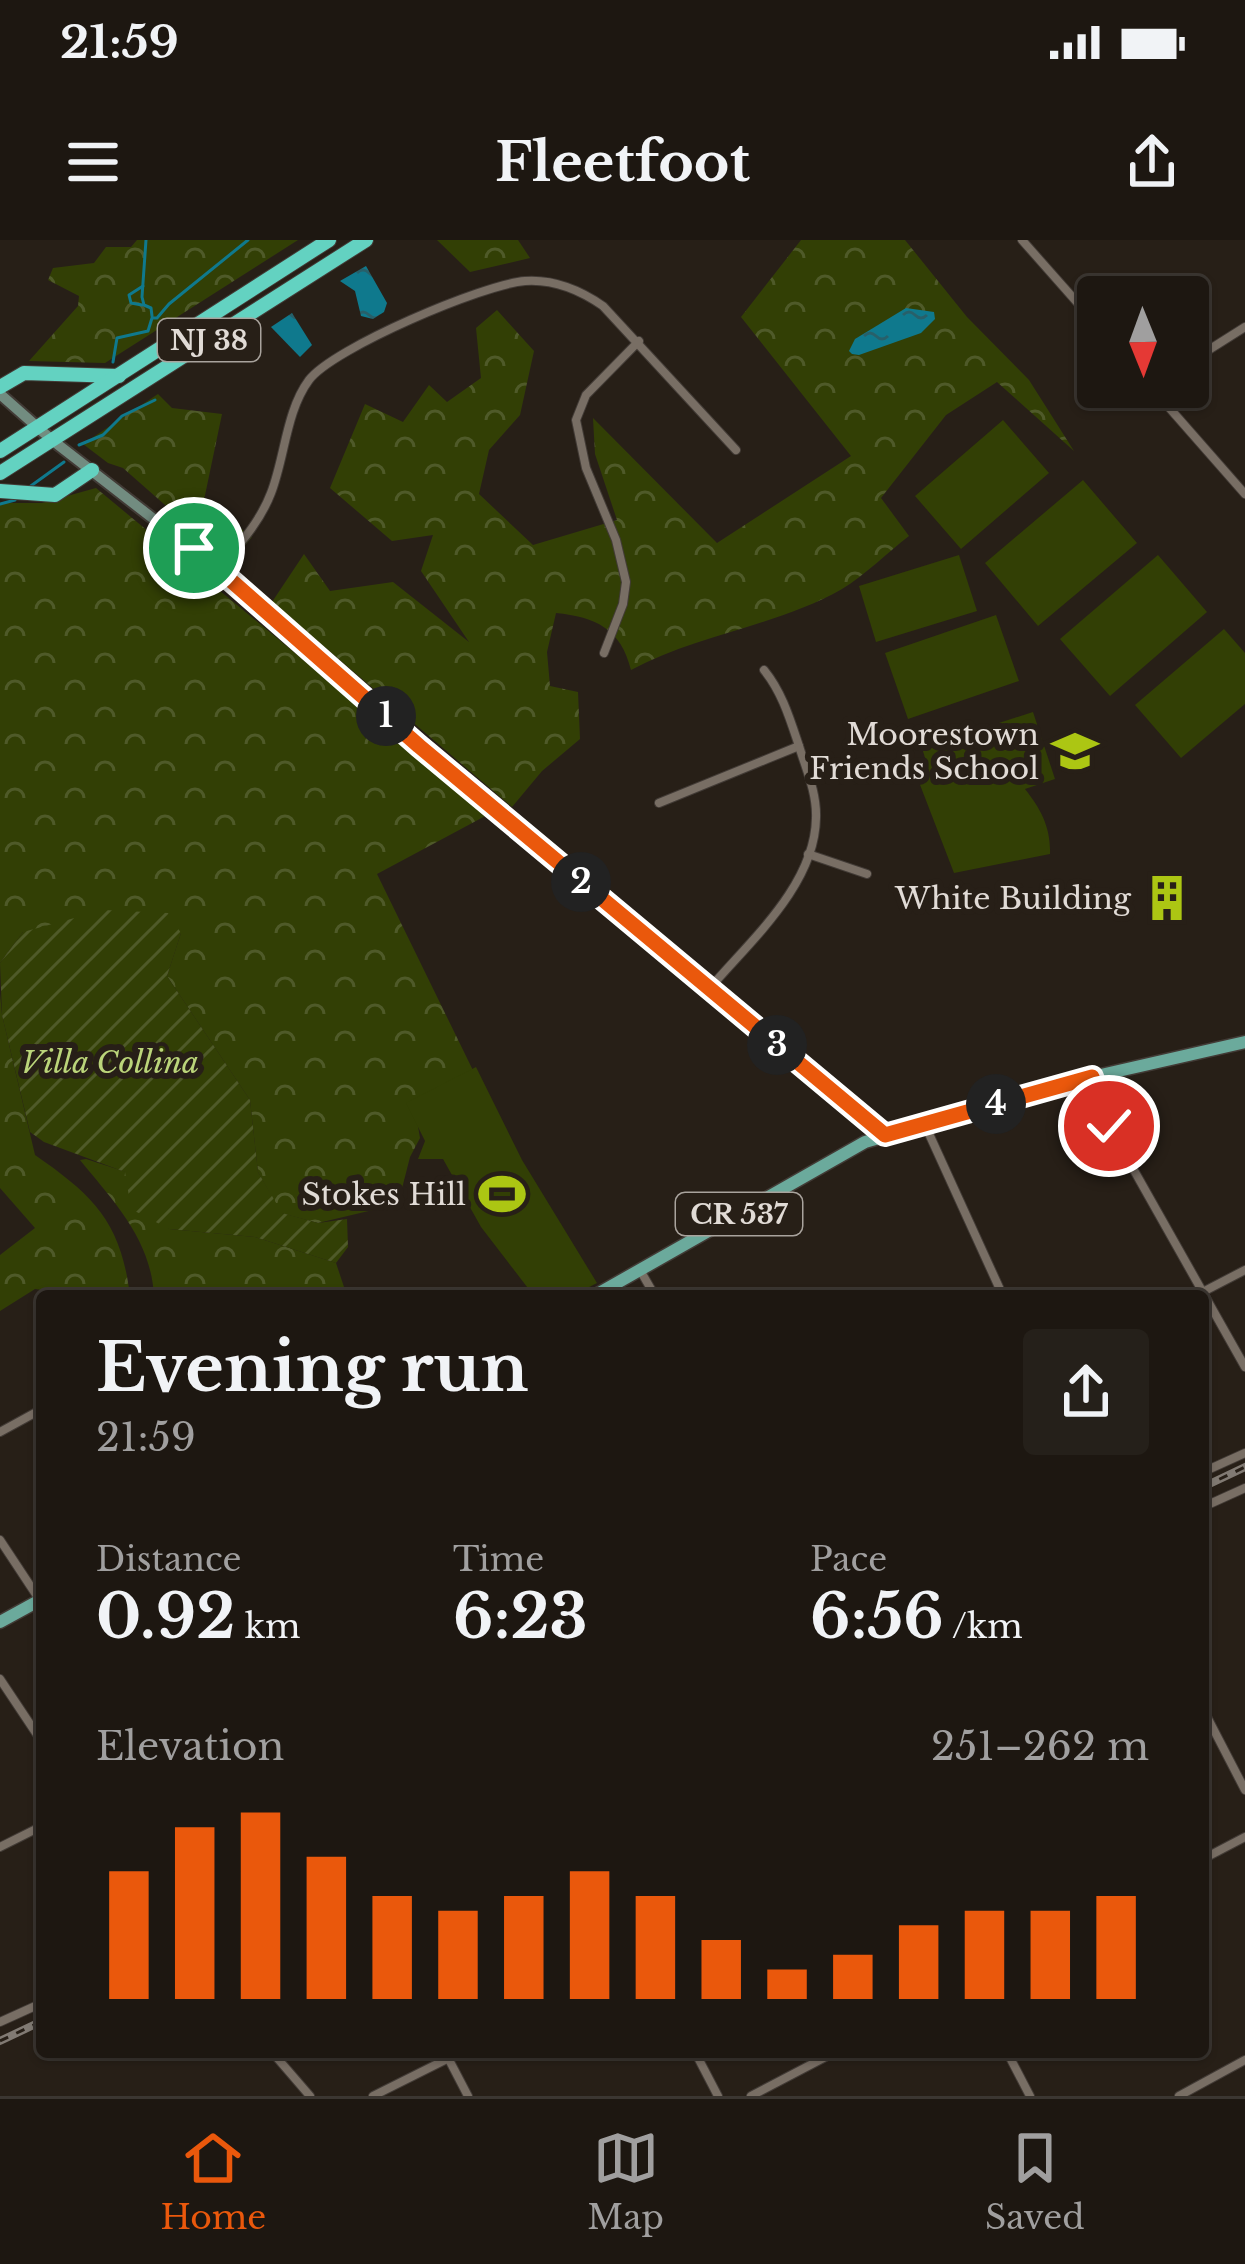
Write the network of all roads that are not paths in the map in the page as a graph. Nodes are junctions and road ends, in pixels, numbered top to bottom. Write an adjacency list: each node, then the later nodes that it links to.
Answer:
1 (329, 240): 9 (highway, NJ 38)
2 (366, 240): 13 (highway, NJ 38)
3 (1038, 240): 4 (street)
4 (1025, 243): 5 (street)
5 (1077, 302)
6 (1245, 327): 8 (street)
7 (639, 341): 14 (street); 20 (street); 21 (street)
8 (1209, 350)
9 (119, 376): 10 (highway); 12 (highway, NJ 38)
10 (0, 391): 12 (main road)
11 (1170, 408): 19 (street)
12 (38, 428): 13 (main road); 15 (highway, NJ 38)
13 (52, 440): 16 (main road); 17 (highway, NJ 38)
14 (736, 450)
15 (0, 452)
16 (92, 470): 18 (highway); 20 (main road)
17 (0, 473)
18 (0, 491)
19 (1245, 494)
20 (219, 569): 27 (main road)
21 (604, 653)
22 (764, 670): 23 (street)
23 (799, 746): 24 (street); 25 (street)
24 (659, 803)
25 (808, 854): 26 (street); 27 (street)
26 (867, 874)
27 (709, 989): 31 (main road)
28 (1245, 1042): 29 (main road, CR 537)
29 (1092, 1077): 30 (main road, CR 537); 37 (street)
30 (924, 1124): 31 (main road, CR 537); 36 (street)
31 (885, 1135): 32 (main road, CR 537)
32 (640, 1270): 34 (main road, CR 537); 35 (street)
33 (1245, 1270): 38 (street)
34 (605, 1290)
35 (652, 1290)
36 (1000, 1290)
37 (1197, 1290)
38 (1207, 1290)
39 (1209, 1310): 40 (street)
40 (1245, 1367)
41 (36, 1411): 42 (street)
42 (0, 1432)
43 (1245, 1453): 44 (street)
44 (1209, 1469)
45 (1245, 1488): 46 (street)
46 (1209, 1504)
47 (0, 1540): 48 (street)
48 (36, 1593)
49 (36, 1603): 50 (main road)
50 (0, 1622)
51 (0, 1679): 53 (street)
52 (1209, 1721): 54 (street)
53 (36, 1733)
54 (1245, 1790)
55 (36, 1829): 57 (street)
56 (1245, 1837): 58 (street)
57 (0, 1847)
58 (1209, 1856)
59 (36, 2005): 60 (street)
60 (0, 2022)
61 (277, 2058): 68 (street)
62 (441, 2058): 69 (street)
63 (448, 2058): 70 (street)
64 (698, 2058): 71 (street)
65 (824, 2058): 72 (street)
66 (1010, 2058): 73 (street)
67 (1245, 2060): 74 (street)
68 (310, 2096)
69 (374, 2096)
70 (468, 2096)
71 (718, 2096)
72 (751, 2096)
73 (1030, 2096)
74 (1179, 2096)

